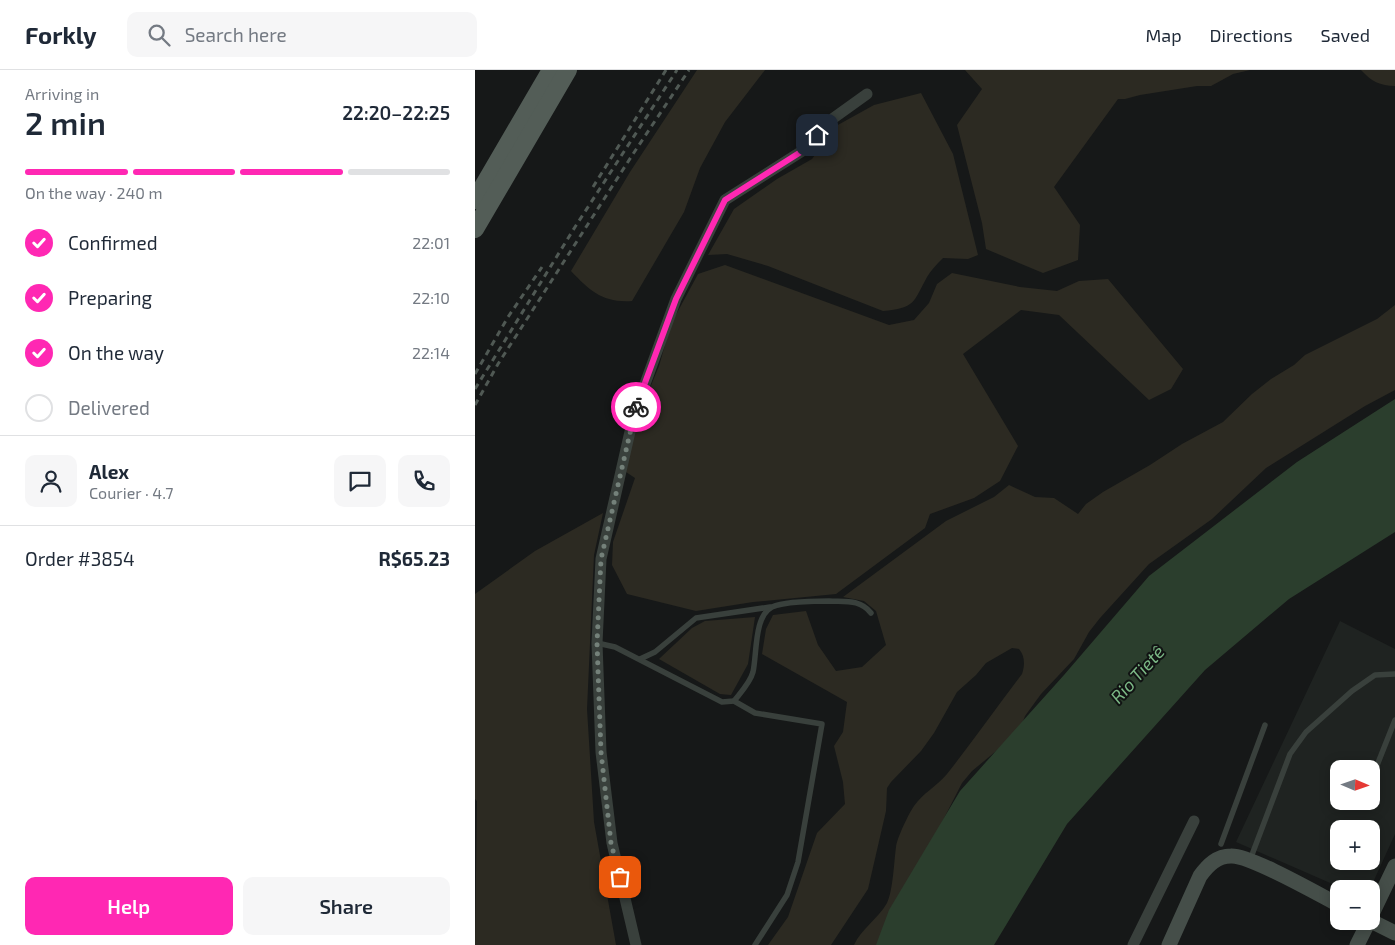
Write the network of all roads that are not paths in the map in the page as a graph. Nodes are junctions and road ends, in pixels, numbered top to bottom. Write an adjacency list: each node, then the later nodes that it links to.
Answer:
1 (551, 70): 4 (main road)
2 (568, 70): 5 (main road)
3 (867, 94): 8 (street)
4 (475, 200)
5 (475, 229)
6 (772, 607): 7 (lane); 9 (lane); 11 (lane)
7 (871, 613)
8 (597, 643): 9 (lane); 24 (street)
9 (640, 659): 11 (lane)
10 (1395, 674): 17 (lane)
11 (734, 701): 25 (lane)
12 (1395, 720): 14 (lane)
13 (1265, 726): 16 (lane)
14 (1380, 760)
15 (1194, 821): 26 (street)
16 (1223, 850): 17 (main road); 27 (main road)
17 (1250, 860): 20 (main road)
18 (1395, 866): 19 (main road)
19 (1380, 897)
20 (1330, 900)
21 (1380, 926): 23 (main road)
22 (1365, 930): 28 (main road)
23 (1395, 933)
24 (636, 945)
25 (755, 945)
26 (1133, 945)
27 (1169, 945)
28 (1357, 945)

